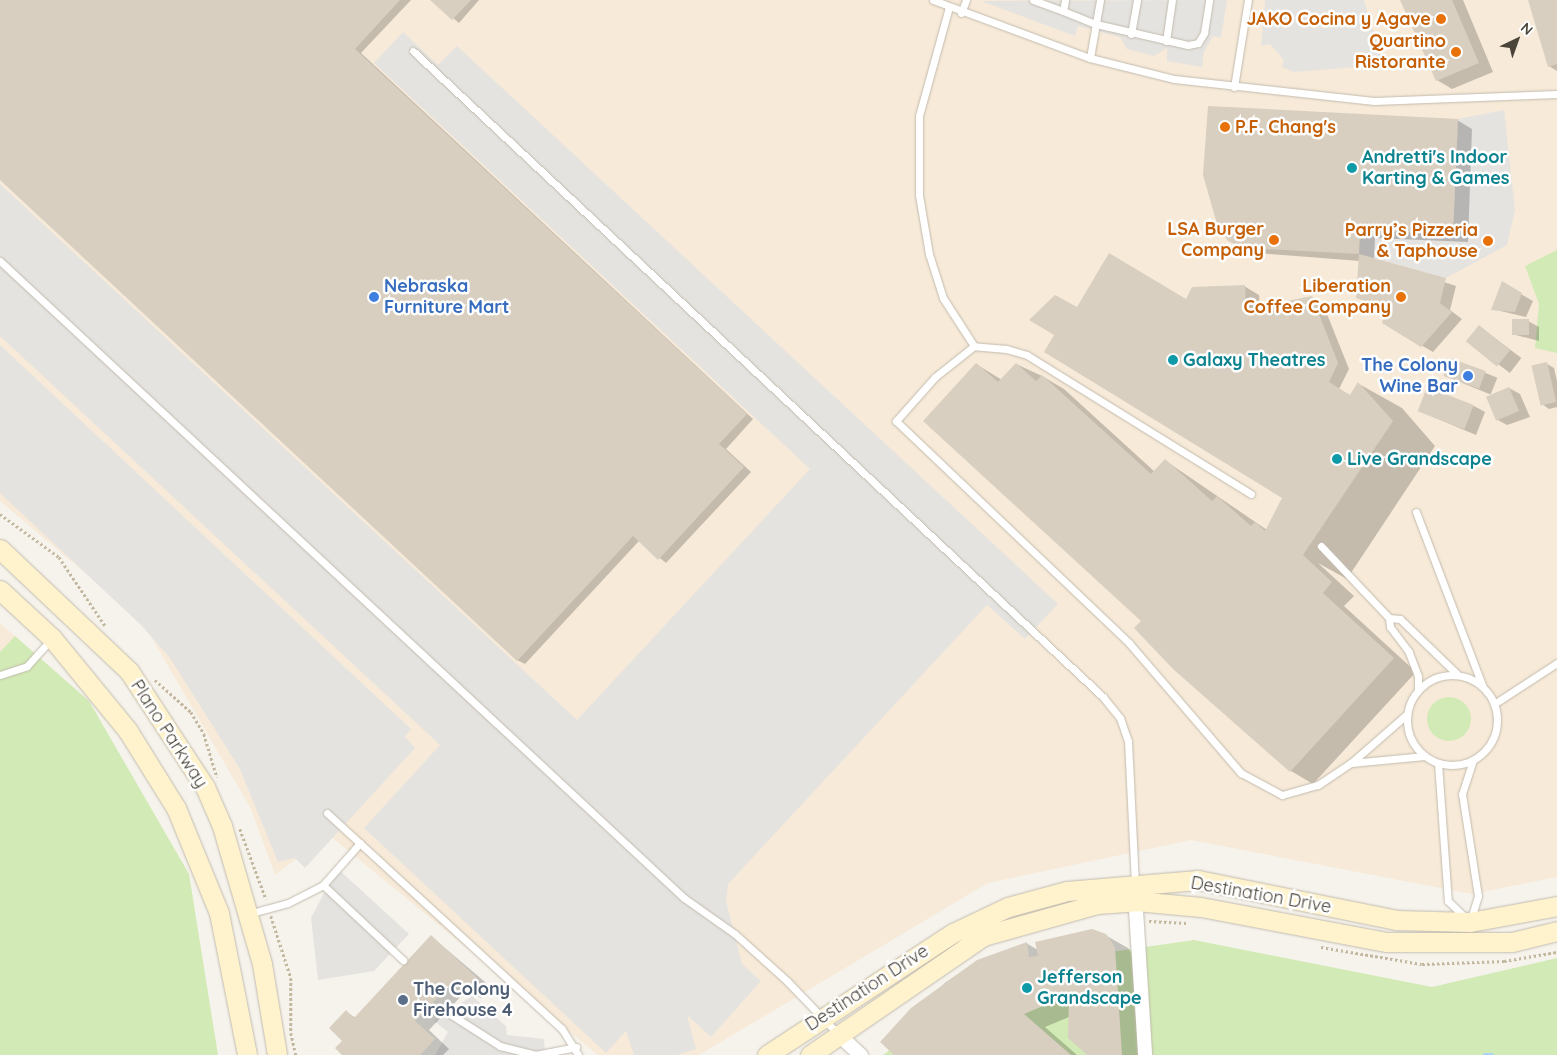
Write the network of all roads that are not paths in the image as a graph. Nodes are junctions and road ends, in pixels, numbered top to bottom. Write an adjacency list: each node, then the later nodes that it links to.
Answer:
1 (933, 0): 10 (lane)
2 (966, 0): 12 (lane)
3 (1033, 0): 11 (lane)
4 (1065, 0): 11 (lane)
5 (1100, 0): 13 (lane)
6 (1137, 0): 14 (lane)
7 (1172, 0): 15 (lane)
8 (1209, 0): 15 (lane)
9 (1248, 0): 18 (lane)
10 (949, 8): 12 (lane); 21 (lane)
11 (1063, 11): 13 (lane)
12 (961, 13): 17 (lane)
13 (1096, 24): 14 (lane); 17 (lane)
14 (1131, 34): 15 (lane)
15 (1166, 41)
16 (413, 51): 42 (lane)
17 (1090, 58): 18 (lane)
18 (1234, 87): 19 (lane)
19 (1557, 94)
20 (0, 261): 52 (lane)
21 (974, 346): 22 (lane); 38 (lane)
22 (1251, 494)
23 (1416, 512): 32 (lane)
24 (1321, 546): 27 (lane)
25 (0, 549): 46 (street, Plano Parkway)
26 (0, 590): 28 (street, Plano Parkway)
27 (1389, 618): 30 (lane); 33 (lane)
28 (52, 638): 31 (lane); 55 (street, Plano Parkway)
29 (1557, 663): 34 (lane)
30 (1457, 674): 32 (lane); 33 (lane)
31 (0, 675)
32 (1483, 687): 34 (lane)
33 (1418, 689): 35 (lane)
34 (1494, 704): 37 (lane)
35 (1406, 715): 36 (lane); 38 (lane)
36 (1425, 756): 38 (lane); 39 (lane)
37 (1473, 760): 39 (lane); 47 (lane)
38 (1351, 763)
39 (1438, 763): 47 (lane)
40 (327, 813): 41 (lane)
41 (360, 843): 43 (lane); 54 (lane)
42 (1135, 882): 44 (street); 47 (street, Destination Drive); 52 (street, Destination Drive)
43 (323, 885): 46 (lane); 50 (lane)
44 (1136, 902): 49 (street, Destination Drive); 53 (street, Destination Drive); 60 (street)
45 (1557, 906): 47 (street, Destination Drive)
46 (248, 914): 56 (street, Plano Parkway)
47 (1470, 922): 49 (street)
48 (1557, 931): 49 (street, Destination Drive)
49 (1467, 944)
50 (403, 960)
51 (450, 1014): 54 (lane)
52 (823, 1014): 53 (lane); 57 (street, Destination Drive)
53 (837, 1034): 58 (street, Destination Drive); 59 (street)
54 (577, 1051)
55 (247, 1055)
56 (277, 1055)
57 (766, 1055)
58 (810, 1055)
59 (860, 1055)
60 (1145, 1055)

